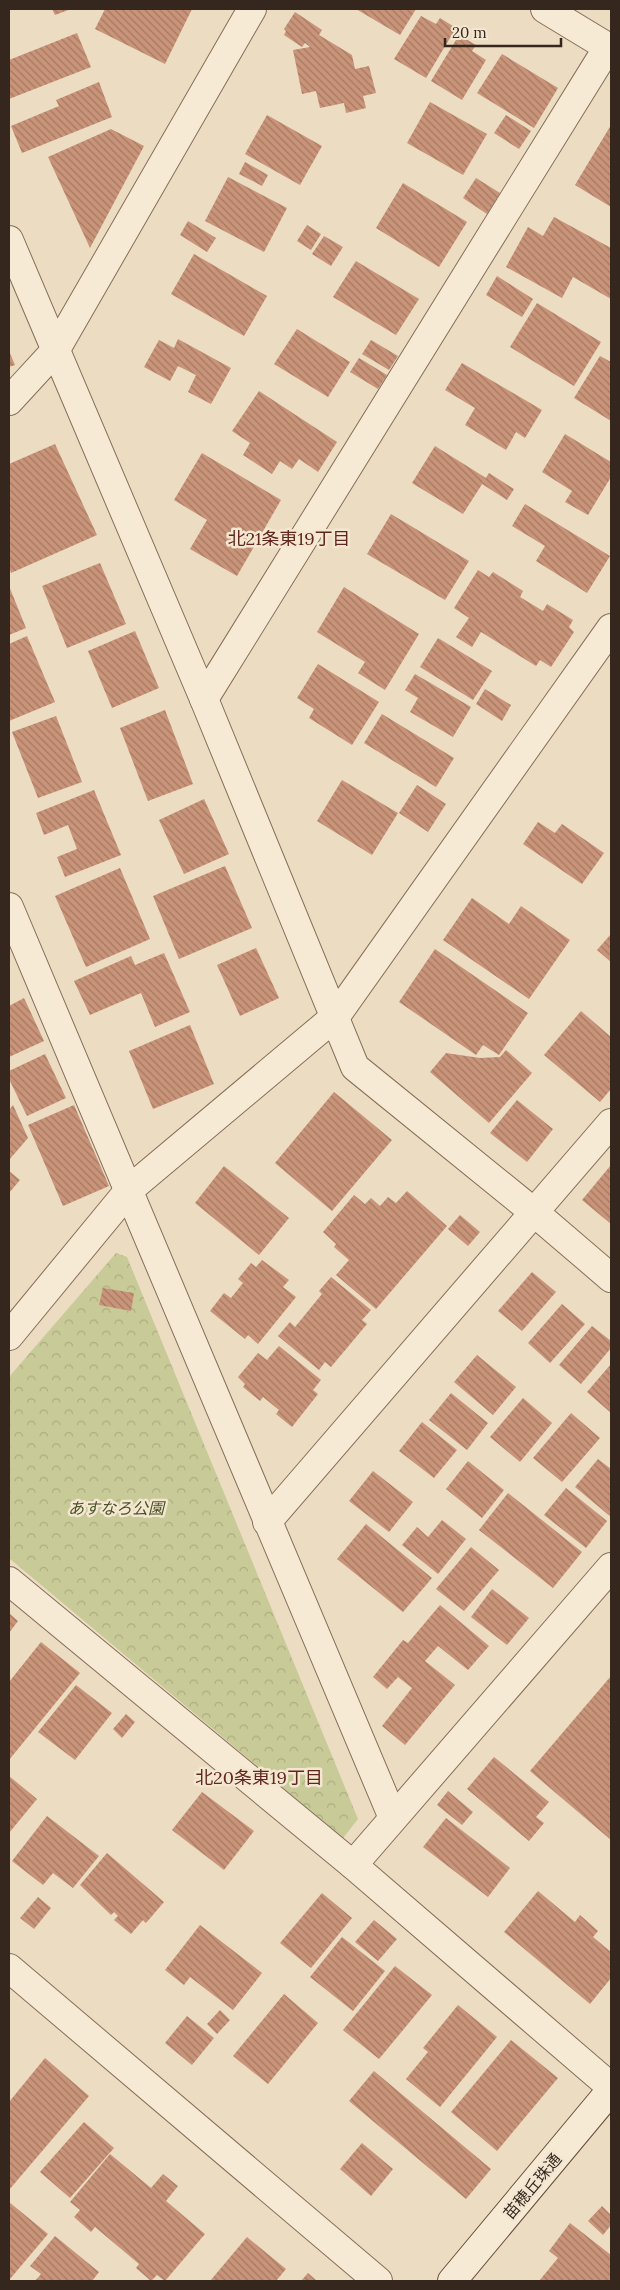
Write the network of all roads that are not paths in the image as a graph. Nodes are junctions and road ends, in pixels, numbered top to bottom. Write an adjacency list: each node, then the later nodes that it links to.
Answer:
1 (252, 9): 5 (street)
2 (545, 9): 3 (street)
3 (610, 48): 8 (street)
4 (9, 240): 5 (street)
5 (55, 351): 6 (street); 8 (street)
6 (9, 402)
7 (611, 628): 10 (street)
8 (204, 699): 10 (street)
9 (9, 907): 12 (street)
10 (336, 1016): 12 (street); 13 (street)
11 (611, 1122): 13 (street)
12 (130, 1189): 15 (street); 16 (street)
13 (535, 1212): 14 (street); 16 (street)
14 (611, 1278)
15 (9, 1336)
16 (267, 1522): 19 (street)
17 (611, 1567): 19 (street)
18 (9, 1581): 20 (street)
19 (393, 1818): 20 (street)
20 (353, 1865): 22 (street)
21 (9, 1968): 23 (street)
22 (611, 2089): 24 (street, 苗穂丘珠通)
23 (378, 2281)
24 (452, 2281)

